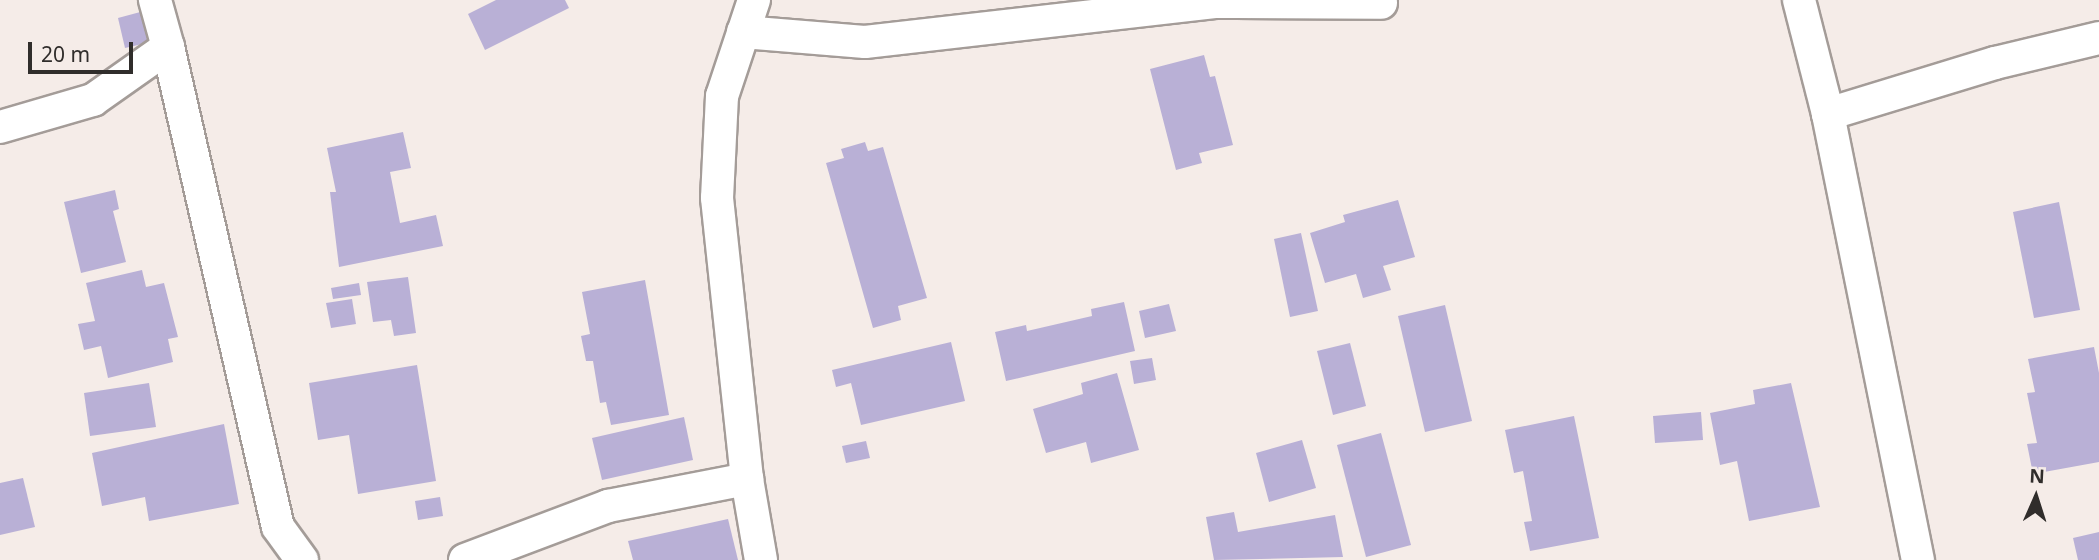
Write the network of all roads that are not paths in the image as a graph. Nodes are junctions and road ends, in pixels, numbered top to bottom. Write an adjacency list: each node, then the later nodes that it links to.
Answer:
1 (155, 0): 7 (street)
2 (754, 0): 5 (street)
3 (1799, 0): 8 (street)
4 (1381, 3): 5 (street)
5 (743, 32): 10 (street)
6 (2099, 38): 8 (street)
7 (168, 47): 9 (street); 12 (street)
8 (1828, 114): 11 (street)
9 (0, 127)
10 (747, 479): 13 (street); 14 (street)
11 (1910, 559)
12 (302, 560)
13 (465, 560)
14 (761, 560)

